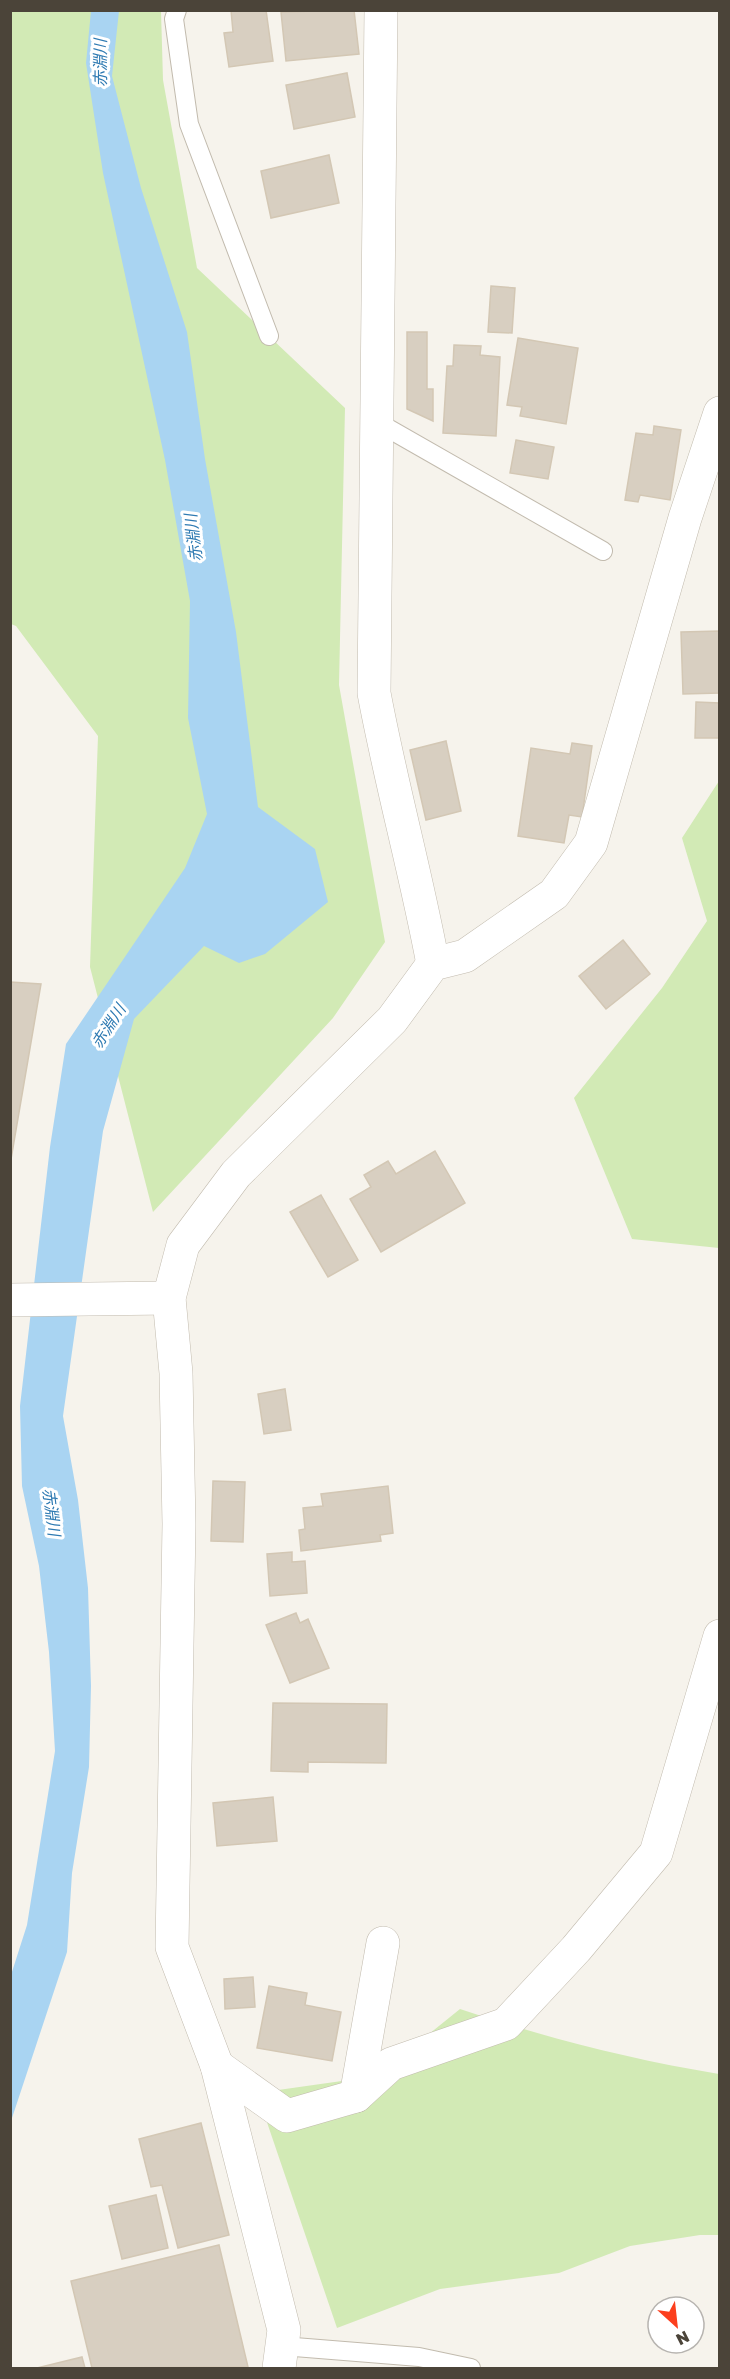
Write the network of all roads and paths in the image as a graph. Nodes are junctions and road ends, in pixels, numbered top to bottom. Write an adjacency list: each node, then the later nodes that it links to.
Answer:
1 (177, 10): 3 (lane)
2 (381, 10): 5 (street)
3 (269, 336)
4 (720, 413): 7 (street)
5 (377, 422): 6 (lane); 7 (street)
6 (603, 551)
7 (433, 964): 8 (street)
8 (169, 1298): 9 (street); 12 (street)
9 (10, 1300)
10 (720, 1636): 13 (street)
11 (383, 1943): 13 (street)
12 (217, 2066): 13 (street); 14 (street)
13 (356, 2096)
14 (280, 2357): 15 (lane)
15 (471, 2368)

